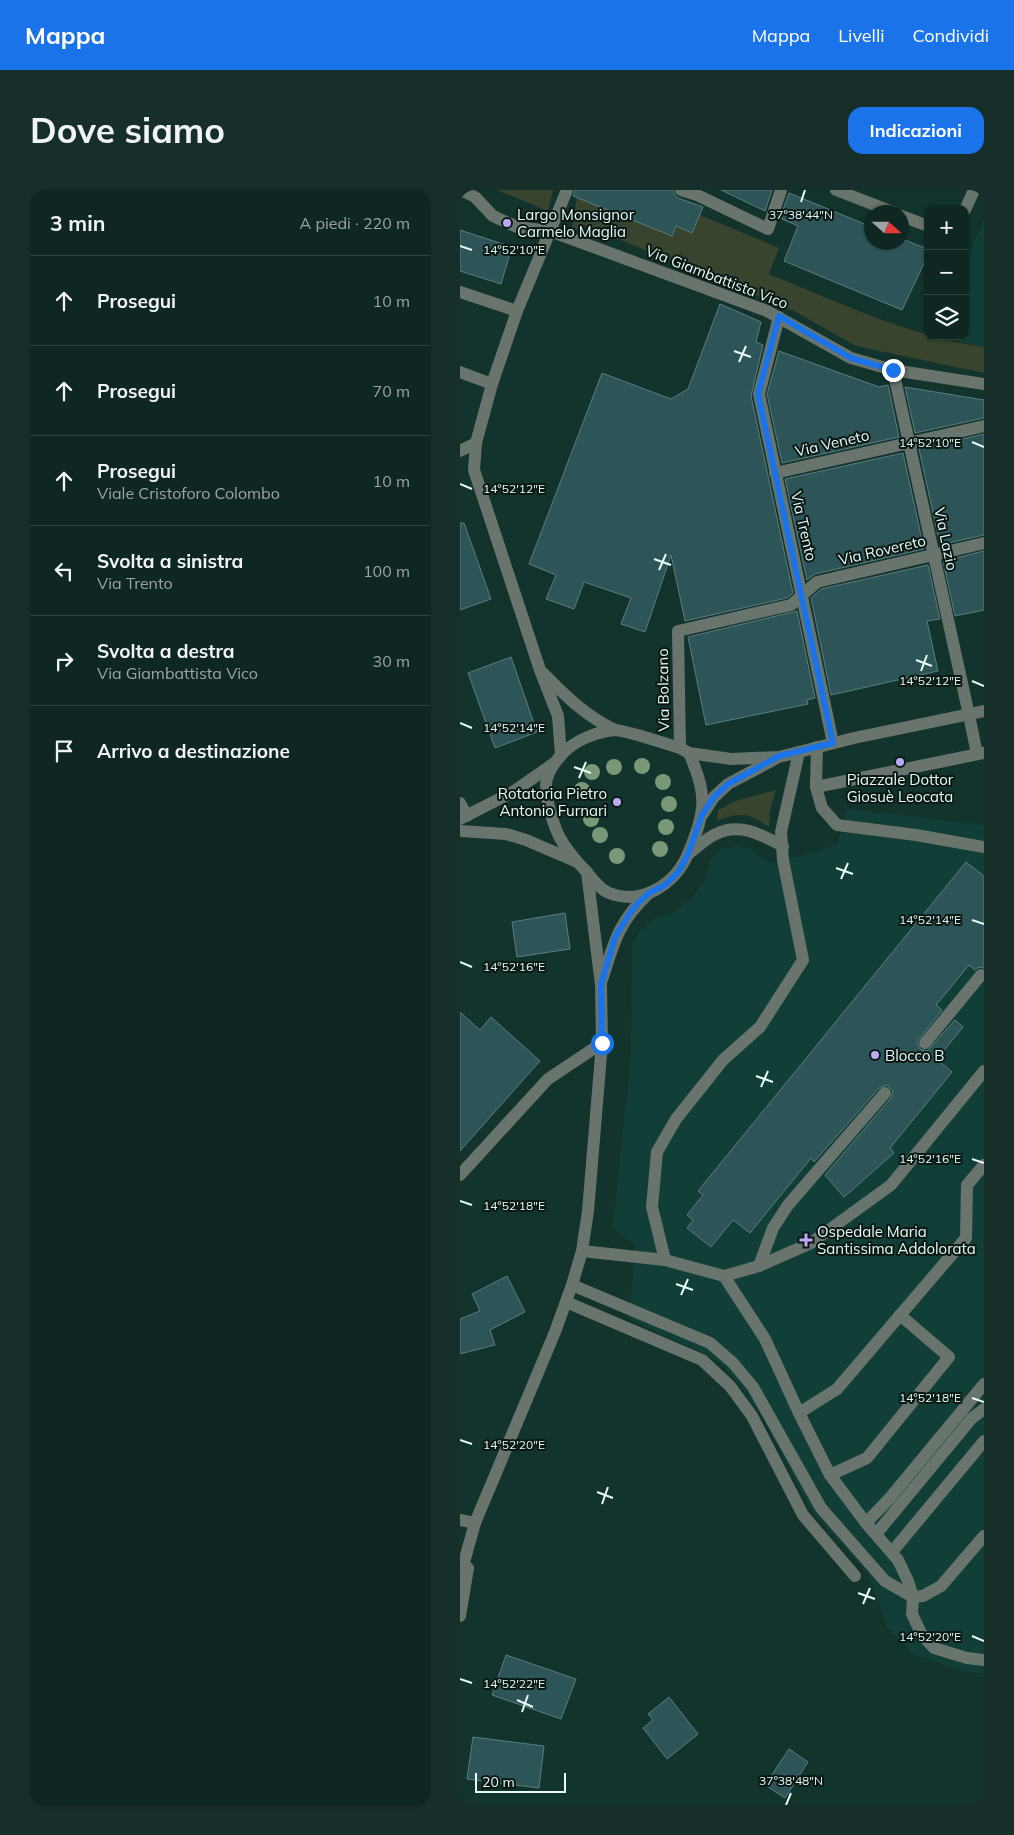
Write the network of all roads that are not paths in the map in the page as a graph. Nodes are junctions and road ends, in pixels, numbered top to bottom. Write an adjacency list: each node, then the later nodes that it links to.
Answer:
1 (461, 190): 11 (street, Via Giambattista Vico)
2 (567, 190): 11 (street)
3 (681, 190): 4 (street)
4 (781, 190)
5 (836, 190): 7 (street)
6 (974, 190): 8 (street)
7 (875, 205)
8 (967, 205)
9 (909, 219): 10 (street)
10 (924, 224)
11 (550, 231): 13 (street); 14 (street, Via Giambattista Vico)
12 (460, 292): 13 (street)
13 (517, 311): 17 (street)
14 (779, 316): 15 (street, Via Giambattista Vico); 23 (street, Via Trento)
15 (893, 370): 18 (street, Via Giambattista Vico); 21 (street, Via Lazio)
16 (460, 372): 17 (street)
17 (492, 384): 20 (street)
18 (984, 384)
19 (984, 426): 21 (street, Via Veneto)
20 (476, 443): 22 (street); 28 (street)
21 (909, 443): 23 (street, Via Veneto); 25 (street, Via Lazio)
22 (460, 451)
23 (776, 473): 26 (street, Via Trento)
24 (984, 543): 25 (street, Via Rovereto)
25 (933, 555): 26 (street, Via Rovereto); 30 (street, Via Lazio)
26 (803, 594): 27 (street, Via Rovereto); 32 (street, Via Trento)
27 (678, 631): 34 (street, Via Bolzano)
28 (540, 670): 31 (street); 38 (street)
29 (984, 711): 30 (street)
30 (969, 714): 32 (street); 36 (street, Via Lazio)
31 (615, 730): 34 (street); 38 (street)
32 (833, 743): 33 (street)
33 (817, 747): 35 (street); 39 (street)
34 (684, 750): 37 (street); 41 (street)
35 (799, 752): 37 (street); 44 (street)
36 (981, 753): 39 (street)
37 (779, 756): 41 (street)
38 (557, 759): 42 (street); 47 (street)
39 (816, 787): 45 (street)
40 (460, 803): 42 (street)
41 (702, 815): 46 (street)
42 (463, 818)
43 (460, 831): 47 (street)
44 (782, 846): 46 (street); 59 (street)
45 (984, 848)
46 (688, 854): 49 (street)
47 (577, 862): 48 (street)
48 (587, 872): 49 (street); 51 (street)
49 (649, 893): 51 (street)
50 (981, 974): 53 (street)
51 (601, 985): 52 (street)
52 (602, 1043): 57 (street); 58 (street)
53 (925, 1043)
54 (984, 1071): 60 (street)
55 (885, 1093): 60 (street)
56 (984, 1165): 64 (street)
57 (460, 1175)
58 (582, 1251): 59 (street); 62 (street)
59 (665, 1260): 61 (street)
60 (759, 1266): 61 (street)
61 (724, 1276): 67 (street)
62 (572, 1285): 63 (street); 78 (street)
63 (566, 1302): 72 (street); 76 (street)
64 (900, 1315): 67 (street); 69 (street)
65 (984, 1384): 71 (street)
66 (984, 1410): 73 (street)
67 (799, 1413): 69 (street)
68 (984, 1441): 75 (street)
69 (830, 1475): 71 (street)
70 (460, 1520): 72 (street)
71 (866, 1523): 73 (street)
72 (475, 1524): 77 (street); 79 (street)
73 (876, 1534): 75 (street)
74 (984, 1536): 78 (street)
75 (892, 1552): 78 (street)
76 (856, 1576)
77 (460, 1577)
78 (913, 1597): 80 (street)
79 (460, 1616)
80 (984, 1660)

